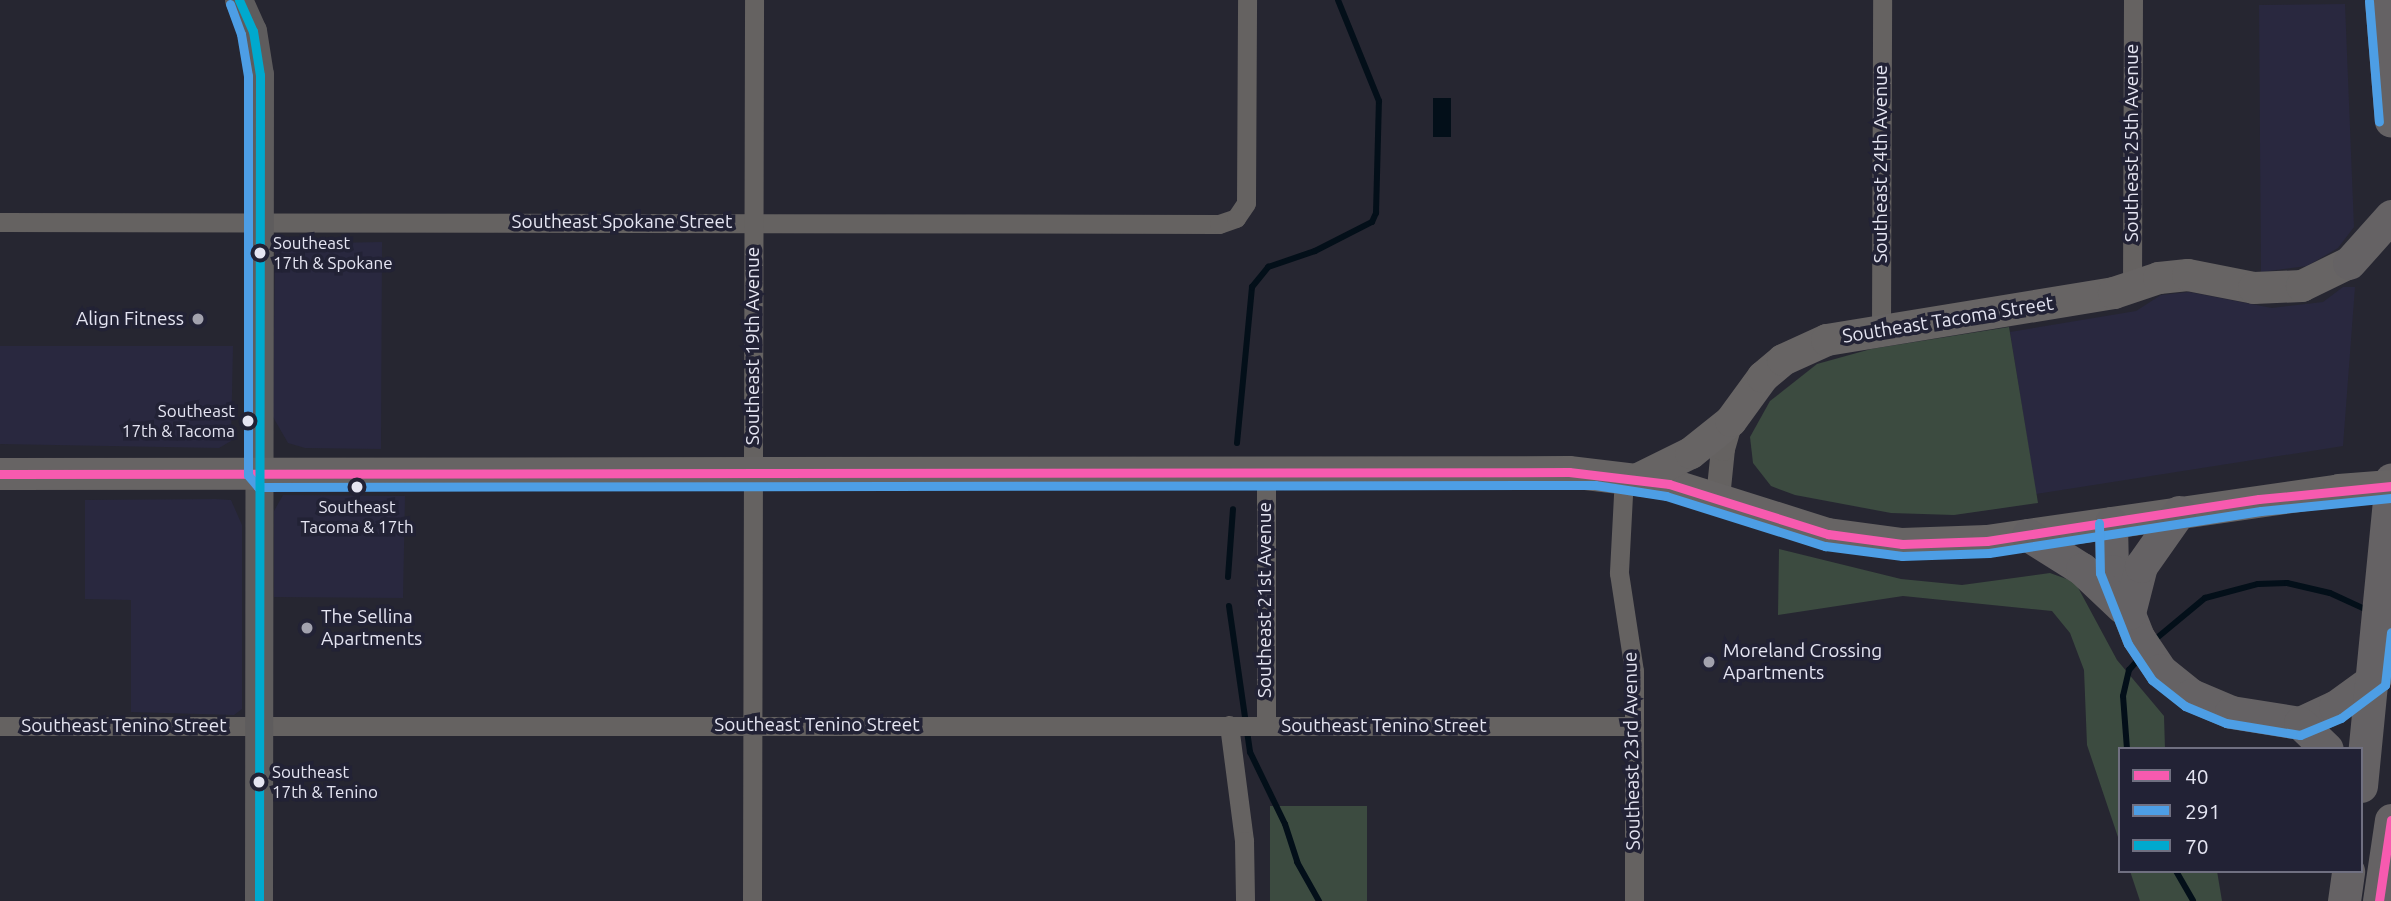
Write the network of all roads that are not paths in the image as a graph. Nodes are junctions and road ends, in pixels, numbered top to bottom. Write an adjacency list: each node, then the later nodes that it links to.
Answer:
1 (240, 0): 10 (main road)
2 (754, 0): 11 (street, Southeast 19th Avenue)
3 (1247, 0): 11 (street, Southeast Spokane Street)
4 (1882, 0): 14 (street, Southeast 24th Avenue)
5 (2133, 0): 13 (street, Southeast 25th Avenue)
6 (2381, 0): 7 (highway)
7 (2391, 121)
8 (2391, 216): 12 (highway)
9 (0, 222): 10 (street, Southeast Spokane Street)
10 (261, 222): 11 (street, Southeast Spokane Street); 19 (main road)
11 (753, 222): 18 (street, Southeast 19th Avenue)
12 (2349, 263): 13 (main road, Southeast Tacoma Street)
13 (2132, 287): 14 (main road, Southeast Tacoma Street)
14 (1881, 328): 15 (main road, Southeast Tacoma Street)
15 (1731, 421): 20 (main road); 23 (street, Southeast Tacoma Street)
16 (1266, 473): 18 (main road); 20 (main road); 34 (street, Southeast 21st Avenue)
17 (0, 474): 19 (main road)
18 (753, 474): 19 (main road); 30 (street, Southeast 19th Avenue)
19 (260, 475): 33 (main road)
20 (1632, 477): 23 (main road); 35 (street, Southeast 23rd Avenue)
21 (2391, 479): 28 (highway)
22 (2391, 486): 24 (main road, bridge)
23 (1717, 498): 26 (main road)
24 (2179, 512): 25 (main road); 27 (highway)
25 (2111, 523): 26 (main road); 27 (highway)
26 (2028, 535): 27 (highway)
27 (2129, 613): 29 (highway)
28 (2375, 678): 29 (highway); 37 (highway)
29 (2300, 723): 36 (highway)
30 (753, 725): 31 (street, Southeast Tenino Street); 33 (street, Southeast Tenino Street); 41 (street, Southeast 19th Avenue)
31 (1229, 725): 34 (street, Southeast Tenino Street); 42 (street)
32 (0, 726): 33 (street, Southeast Tenino Street)
33 (260, 726): 40 (main road)
34 (1259, 726): 35 (street, Southeast Tenino Street)
35 (1634, 726): 43 (street, Southeast 23rd Avenue)
36 (2325, 747)
37 (2363, 771)
38 (2391, 820): 45 (highway)
39 (2348, 873): 44 (highway)
40 (259, 901)
41 (752, 901)
42 (1245, 901)
43 (1634, 901)
44 (2344, 901)
45 (2379, 901)

